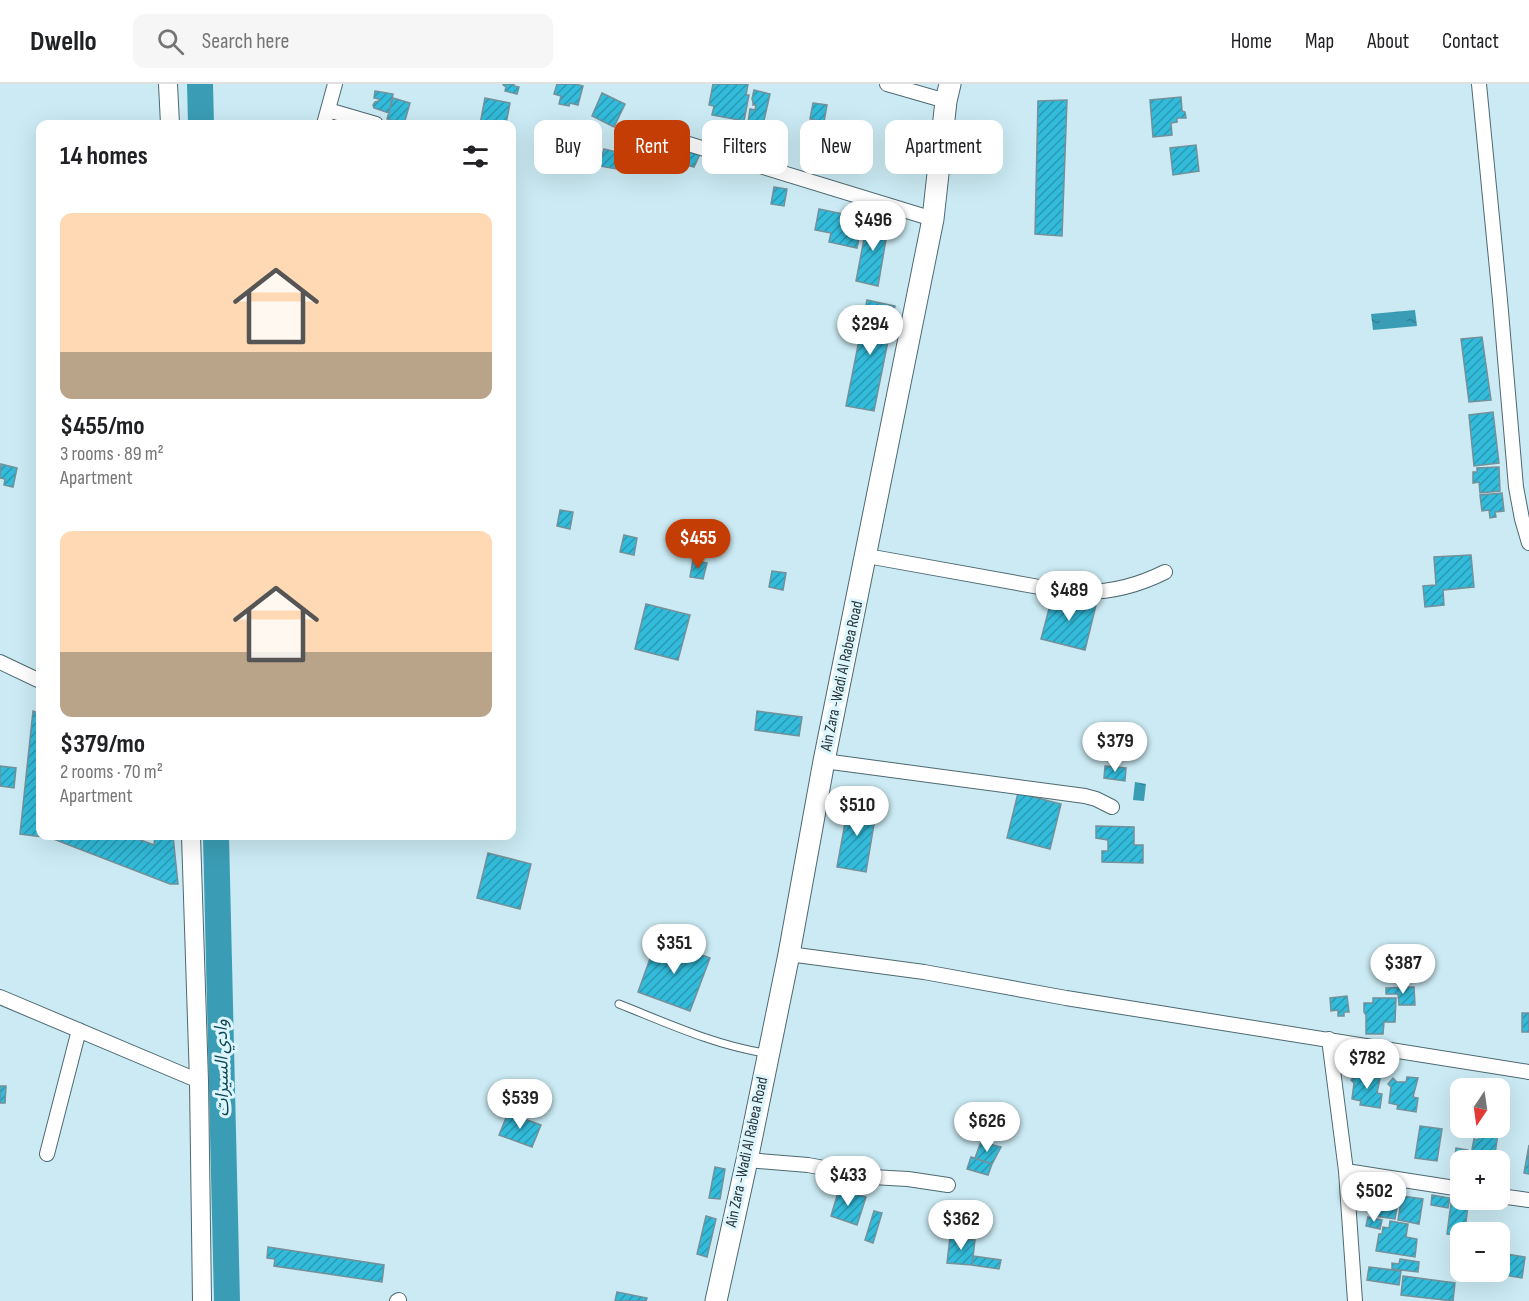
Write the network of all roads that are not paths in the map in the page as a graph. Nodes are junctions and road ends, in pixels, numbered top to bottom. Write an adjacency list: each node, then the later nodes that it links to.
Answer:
1 (168, 84): 7 (main road)
2 (334, 84): 6 (street)
3 (887, 84): 5 (street)
4 (1479, 84): 12 (street)
5 (948, 93): 11 (main road, Ain Zara -Wadi Al Rabea Road)
6 (328, 110): 8 (street); 9 (street)
7 (170, 120)
8 (325, 120)
9 (362, 120)
10 (690, 144): 11 (street)
11 (933, 219): 13 (main road, Ain Zara -Wadi Al Rabea Road)
12 (1529, 543)
13 (867, 556): 14 (street); 17 (main road, Ain Zara -Wadi Al Rabea Road)
14 (1165, 572)
15 (0, 662): 16 (street)
16 (36, 679)
17 (824, 761): 18 (street); 20 (main road, Ain Zara -Wadi Al Rabea Road)
18 (1112, 807)
19 (191, 840): 27 (main road)
20 (789, 954): 24 (street); 25 (main road, Ain Zara -Wadi Al Rabea Road)
21 (0, 997): 23 (street)
22 (619, 1004): 25 (lane)
23 (79, 1030): 27 (street); 28 (street)
24 (1329, 1039): 26 (street); 30 (street)
25 (768, 1054): 29 (main road, Ain Zara -Wadi Al Rabea Road)
26 (1529, 1072)
27 (199, 1081): 35 (main road)
28 (47, 1155)
29 (747, 1160): 31 (street); 36 (main road, Ain Zara -Wadi Al Rabea Road)
30 (1346, 1171): 32 (street); 37 (street)
31 (948, 1185)
32 (1450, 1187)
33 (1510, 1197): 34 (street)
34 (1529, 1200)
35 (202, 1301)
36 (716, 1301)
37 (1355, 1301)

